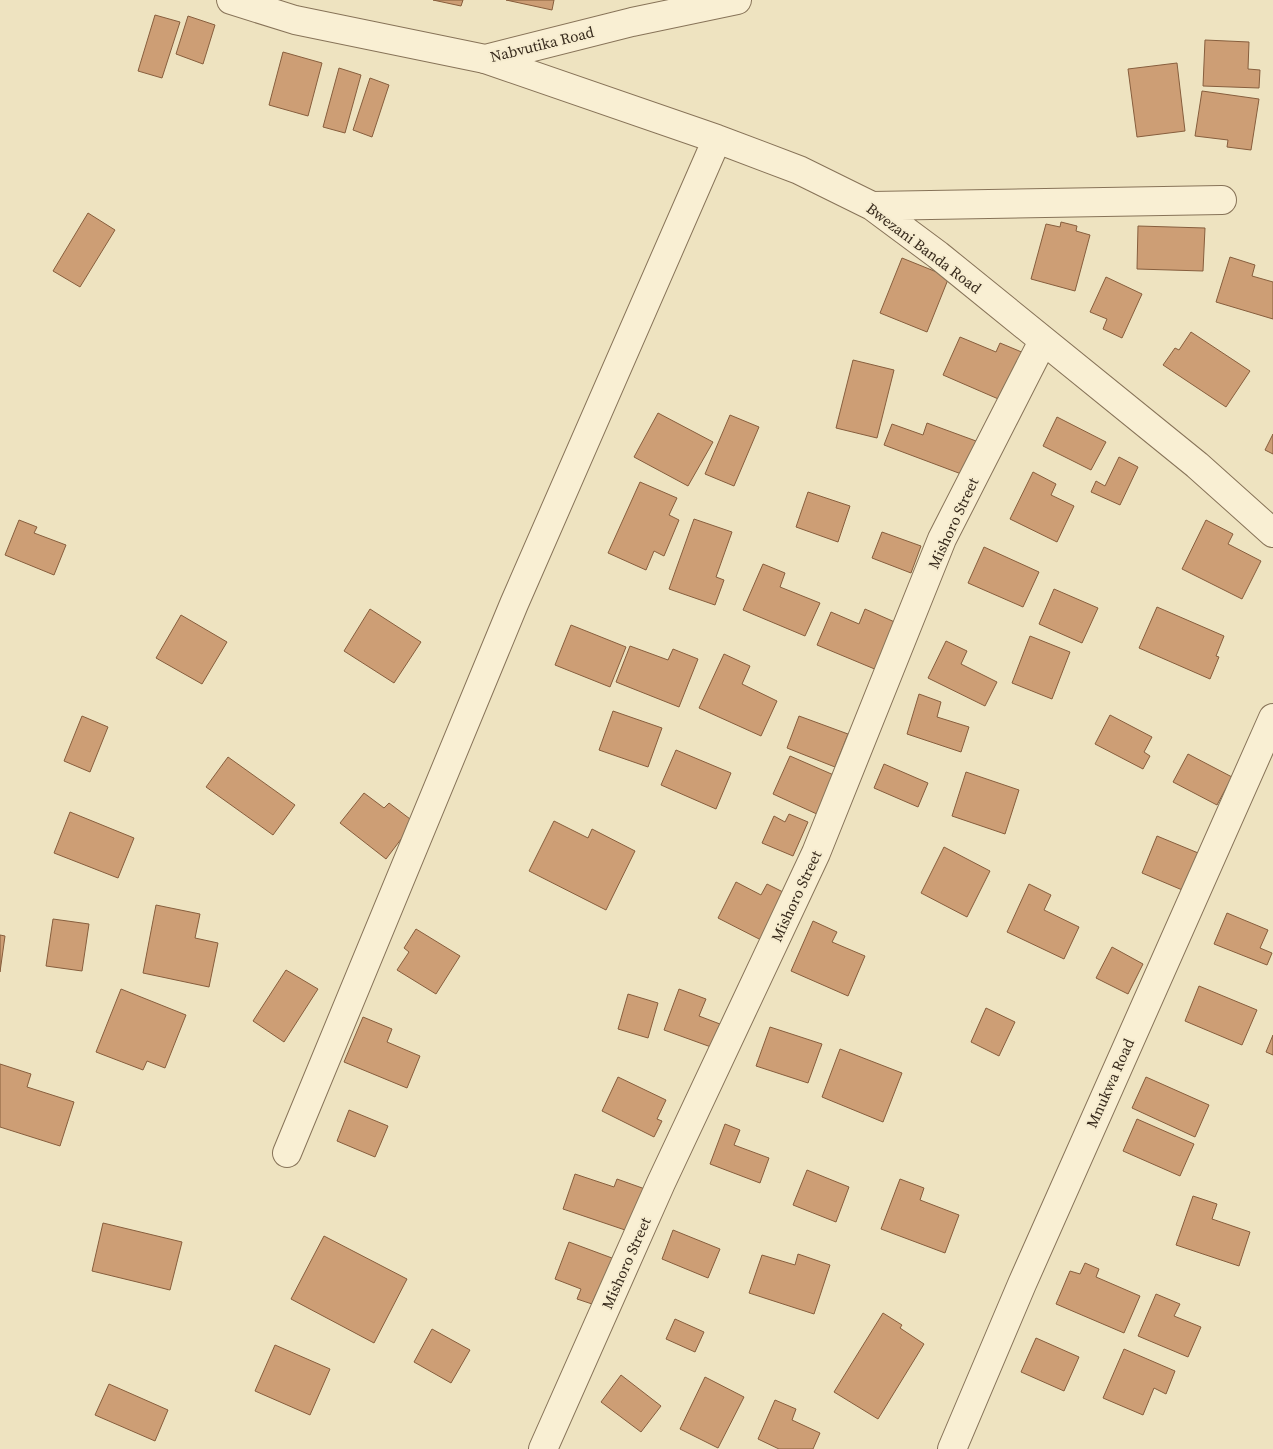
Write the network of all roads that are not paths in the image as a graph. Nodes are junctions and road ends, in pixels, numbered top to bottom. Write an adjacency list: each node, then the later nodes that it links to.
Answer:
1 (231, 0): 4 (street, Nabvutika Road)
2 (737, 0): 3 (street, Nabvutika Road)
3 (671, 6): 4 (street, Nabvutika Road)
4 (485, 59): 5 (street, Bwezani Banda Road)
5 (717, 139): 7 (street, Bwezani Banda Road); 11 (street)
6 (1222, 200): 7 (street)
7 (872, 206): 8 (street, Bwezani Banda Road)
8 (1043, 341): 9 (street, Bwezani Banda Road); 12 (street, Mishoro Street)
9 (1273, 533)
10 (1273, 718): 13 (street, Mnukwa Road)
11 (287, 1153)
12 (544, 1449)
13 (952, 1449)

